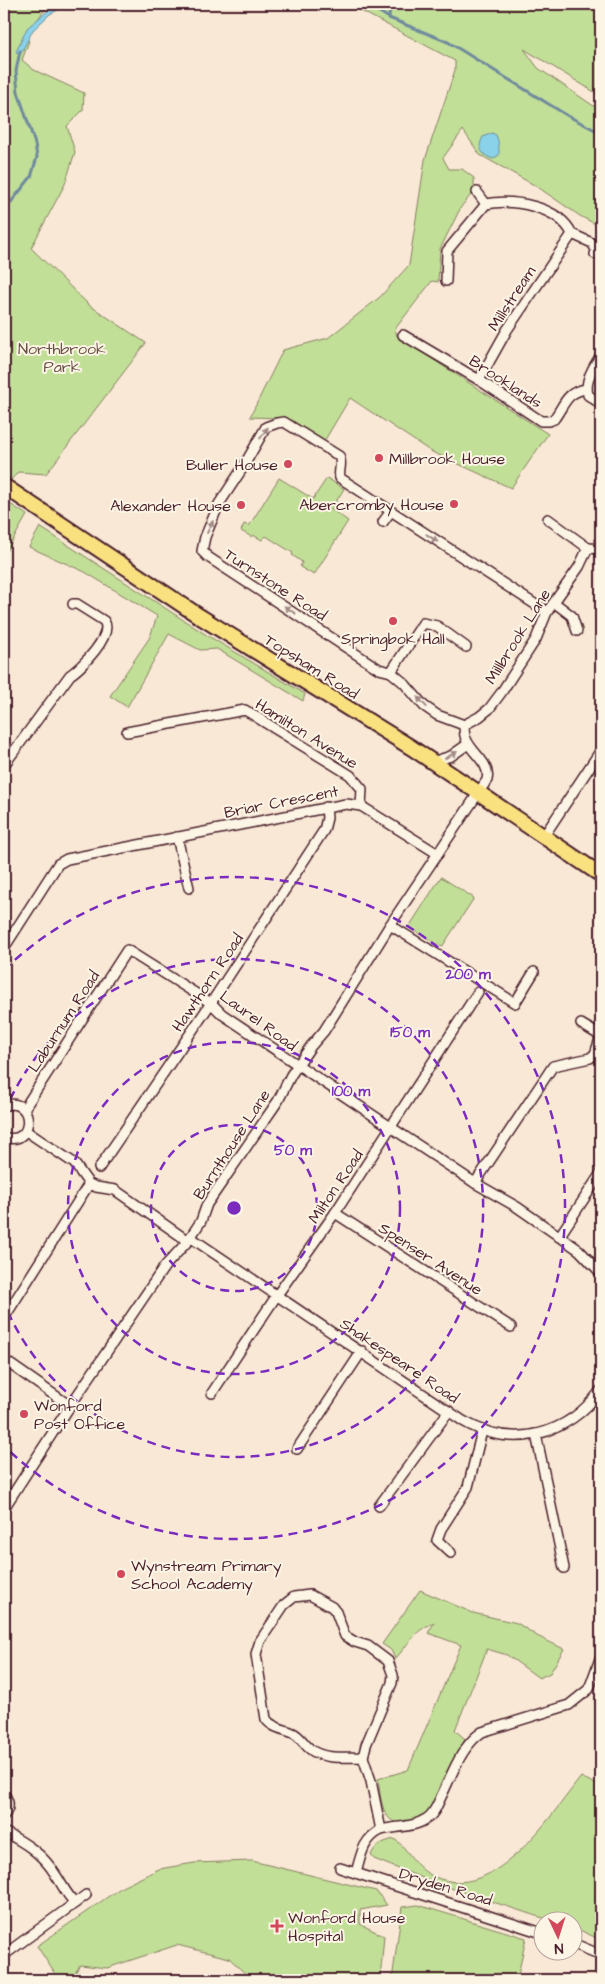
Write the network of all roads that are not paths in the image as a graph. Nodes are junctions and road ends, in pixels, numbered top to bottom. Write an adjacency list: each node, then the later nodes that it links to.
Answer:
1 (477, 192): 2 (street)
2 (486, 204): 3 (street); 5 (street)
3 (572, 234): 4 (street); 8 (street, Millstream)
4 (595, 254)
5 (446, 281)
6 (403, 335): 8 (street, Brooklands)
7 (601, 355): 9 (street)
8 (479, 380): 9 (street, Brooklands)
9 (586, 389): 10 (street)
10 (601, 404)
11 (4, 486): 27 (main road, Topsham Road)
12 (391, 511): 14 (street); 19 (street, Turnstone Road, one-way to 19); 22 (street, Turnstone Road, one-way to 12)
13 (548, 519): 15 (street)
14 (383, 522)
15 (588, 548): 16 (street); 17 (street, Millbrook Lane)
16 (601, 549)
17 (555, 603): 19 (street, Millbrook Lane); 20 (street)
18 (73, 604): 28 (street)
19 (547, 612): 23 (street, Millbrook Lane)
20 (577, 631)
21 (466, 647): 22 (street)
22 (391, 672): 23 (street, Turnstone Road, one-way to 22)
23 (464, 725): 25 (street)
24 (127, 732): 30 (street, Hamilton Avenue)
25 (468, 744): 27 (street, one-way to 25); 29 (street)
26 (601, 750): 32 (street)
27 (432, 762): 29 (main road, Topsham Road)
28 (4, 765)
29 (479, 793): 32 (main road, Topsham Road); 34 (street, Burnthouse Lane)
30 (362, 806): 31 (street, Briar Crescent); 34 (street, Briar Crescent)
31 (326, 807): 33 (street, Briar Crescent); 42 (street, Hawthorn Road)
32 (544, 836): 35 (main road, Topsham Road)
33 (177, 837): 36 (street); 38 (street, Briar Crescent)
34 (438, 854): 37 (street, Burnthouse Lane)
35 (601, 875)
36 (189, 888)
37 (390, 924): 43 (street); 47 (street, Burnthouse Lane)
38 (4, 948)
39 (127, 950): 42 (street, Laurel Road); 49 (street, Laburnum Road)
40 (534, 972): 43 (street)
41 (478, 992): 50 (street, Milton Road)
42 (212, 1003): 47 (street, Laurel Road); 53 (street, Hawthorn Road)
43 (515, 1003): 44 (street)
44 (523, 1009)
45 (581, 1024): 46 (street)
46 (598, 1056): 55 (street)
47 (298, 1066): 50 (street); 59 (street, Burnthouse Lane)
48 (4, 1106): 49 (street)
49 (24, 1109): 51 (street)
50 (392, 1128): 55 (street); 57 (street, Milton Road)
51 (26, 1131): 52 (street); 56 (street)
52 (4, 1137)
53 (99, 1168)
54 (601, 1173): 58 (street)
55 (475, 1183): 58 (street)
56 (89, 1184): 59 (street, Shakespeare Road); 62 (street)
57 (335, 1214): 61 (street, Milton Road); 63 (street, Spenser Avenue)
58 (559, 1237): 60 (street)
59 (189, 1239): 61 (street, Shakespeare Road); 68 (street, Burnthouse Lane)
60 (601, 1273)
61 (277, 1295): 64 (street, Shakespeare Road); 67 (street, Milton Road)
62 (4, 1318)
63 (510, 1327)
64 (362, 1352): 69 (street, Shakespeare Road); 72 (street)
65 (4, 1360): 68 (street)
66 (601, 1390): 71 (street, Shakespeare Road)
67 (212, 1393)
68 (70, 1406): 74 (street, Burnthouse Lane)
69 (449, 1411): 70 (street, Shakespeare Road); 73 (street)
70 (482, 1431): 71 (street, Shakespeare Road); 75 (street)
71 (536, 1434): 76 (street)
72 (297, 1449)
73 (379, 1506)
74 (4, 1508)
75 (452, 1553)
76 (564, 1568)
77 (601, 1656): 81 (street)
78 (363, 1757): 78 (street); 81 (street)
79 (4, 1794): 80 (street)
80 (4, 1815)
81 (381, 1830): 84 (street)
82 (4, 1832): 86 (street)
83 (340, 1868): 84 (street, Dryden Road)
84 (356, 1873): 87 (street, Dryden Road)
85 (86, 1895): 86 (street)
86 (75, 1903): 89 (street)
87 (532, 1930)
88 (582, 1947): 90 (street)
89 (4, 1955)
90 (601, 1955)

